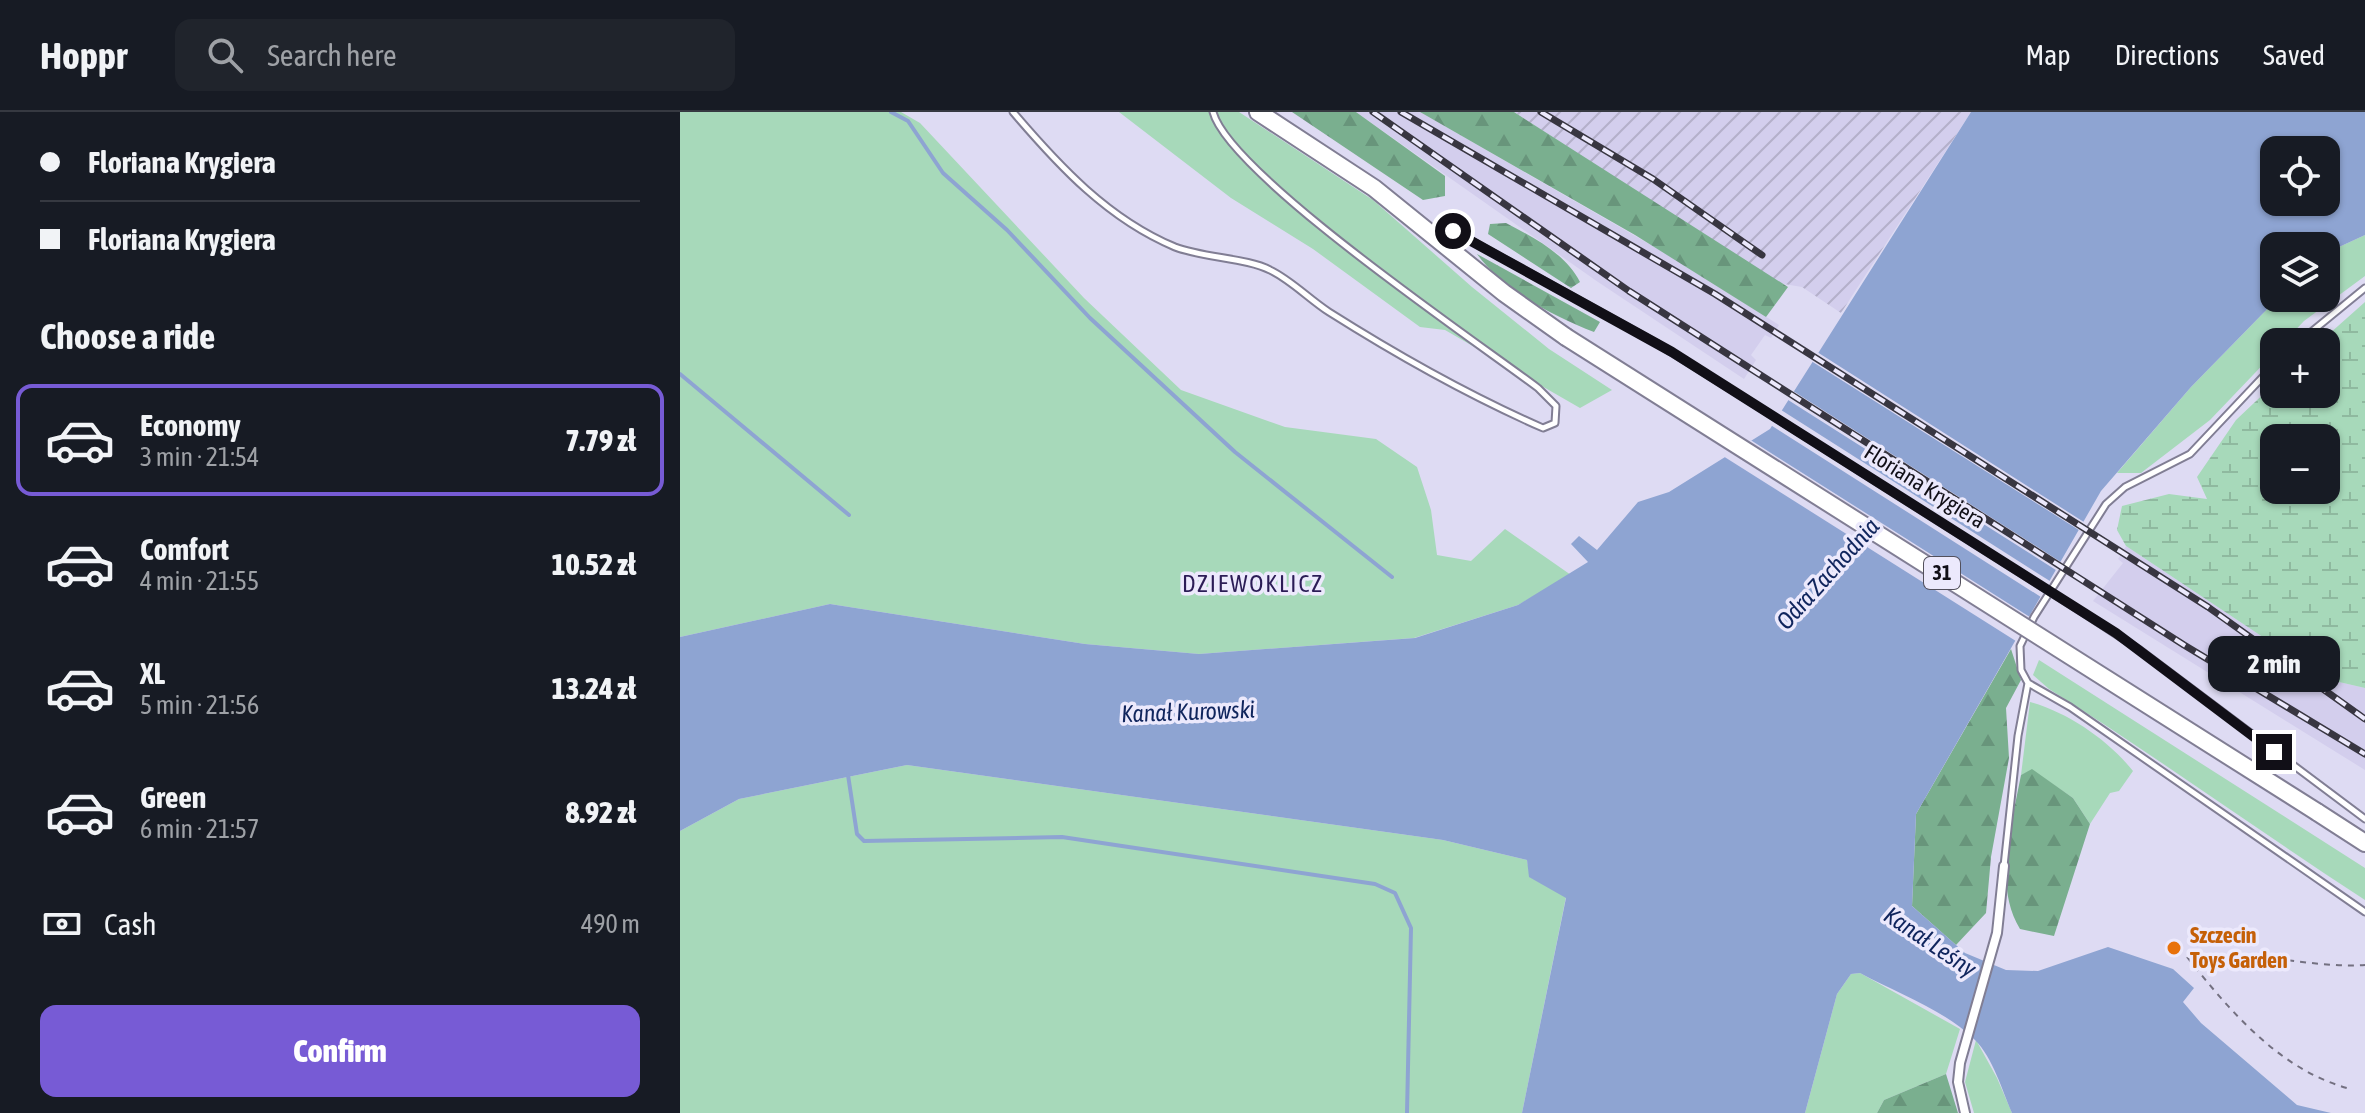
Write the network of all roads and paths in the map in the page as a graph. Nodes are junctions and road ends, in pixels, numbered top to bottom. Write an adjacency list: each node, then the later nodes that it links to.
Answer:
1 (1013, 112): 2 (lane)
2 (1213, 112)
3 (1258, 112): 10 (main road, 31, bridge)
4 (1439, 223): 9 (lane, Floriana Krygiera, bridge)
5 (2365, 288): 6 (lane)
6 (2316, 328)
7 (2260, 380): 8 (lane)
8 (2028, 683): 11 (lane); 12 (lane)
9 (2365, 819)
10 (2365, 843)
11 (2004, 866): 17 (street)
12 (2365, 912)
13 (2187, 957): 14 (path)
14 (2193, 964): 15 (path); 16 (path)
15 (2365, 965)
16 (2347, 1088)
17 (1965, 1113)

